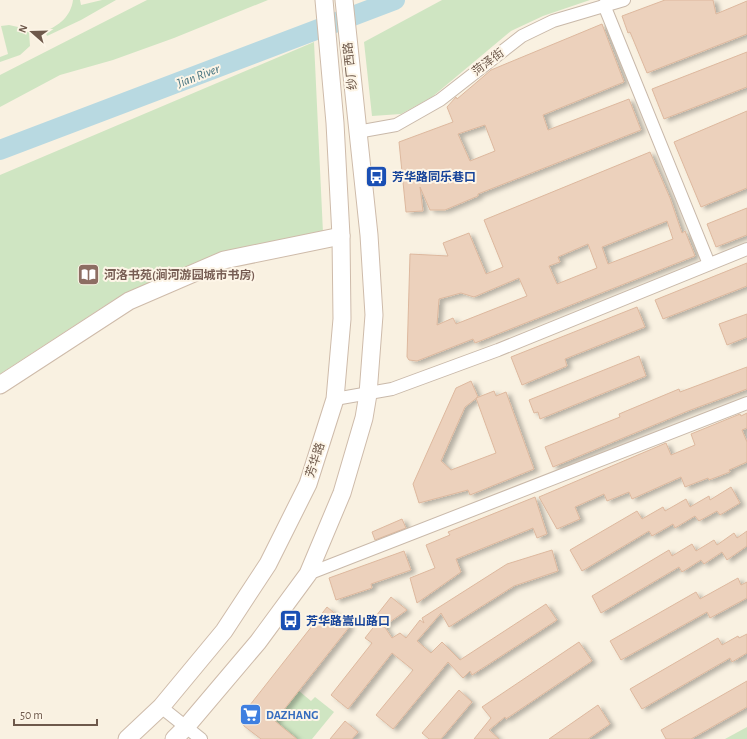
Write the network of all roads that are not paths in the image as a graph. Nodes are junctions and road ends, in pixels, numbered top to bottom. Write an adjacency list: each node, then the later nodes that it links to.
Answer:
1 (324, 0): 5 (main road, 纱厂西路)
2 (344, 0): 6 (main road, 纱厂西路)
3 (624, 0): 4 (street, 菏泽街)
4 (604, 5): 6 (street, 菏泽街); 9 (street)
5 (335, 124): 7 (main road, 芳华路)
6 (356, 127): 11 (main road)
7 (341, 236): 10 (main road); 12 (main road, 芳华路)
8 (747, 249): 9 (street)
9 (709, 264): 11 (street)
10 (0, 385)
11 (368, 394): 12 (street); 14 (main road)
12 (335, 399): 15 (main road, 芳华路)
13 (747, 403): 14 (street)
14 (308, 574): 16 (main road)
15 (158, 709): 16 (street); 17 (main road, 芳华路)
16 (182, 734): 18 (street)
17 (127, 739)
18 (202, 739)

